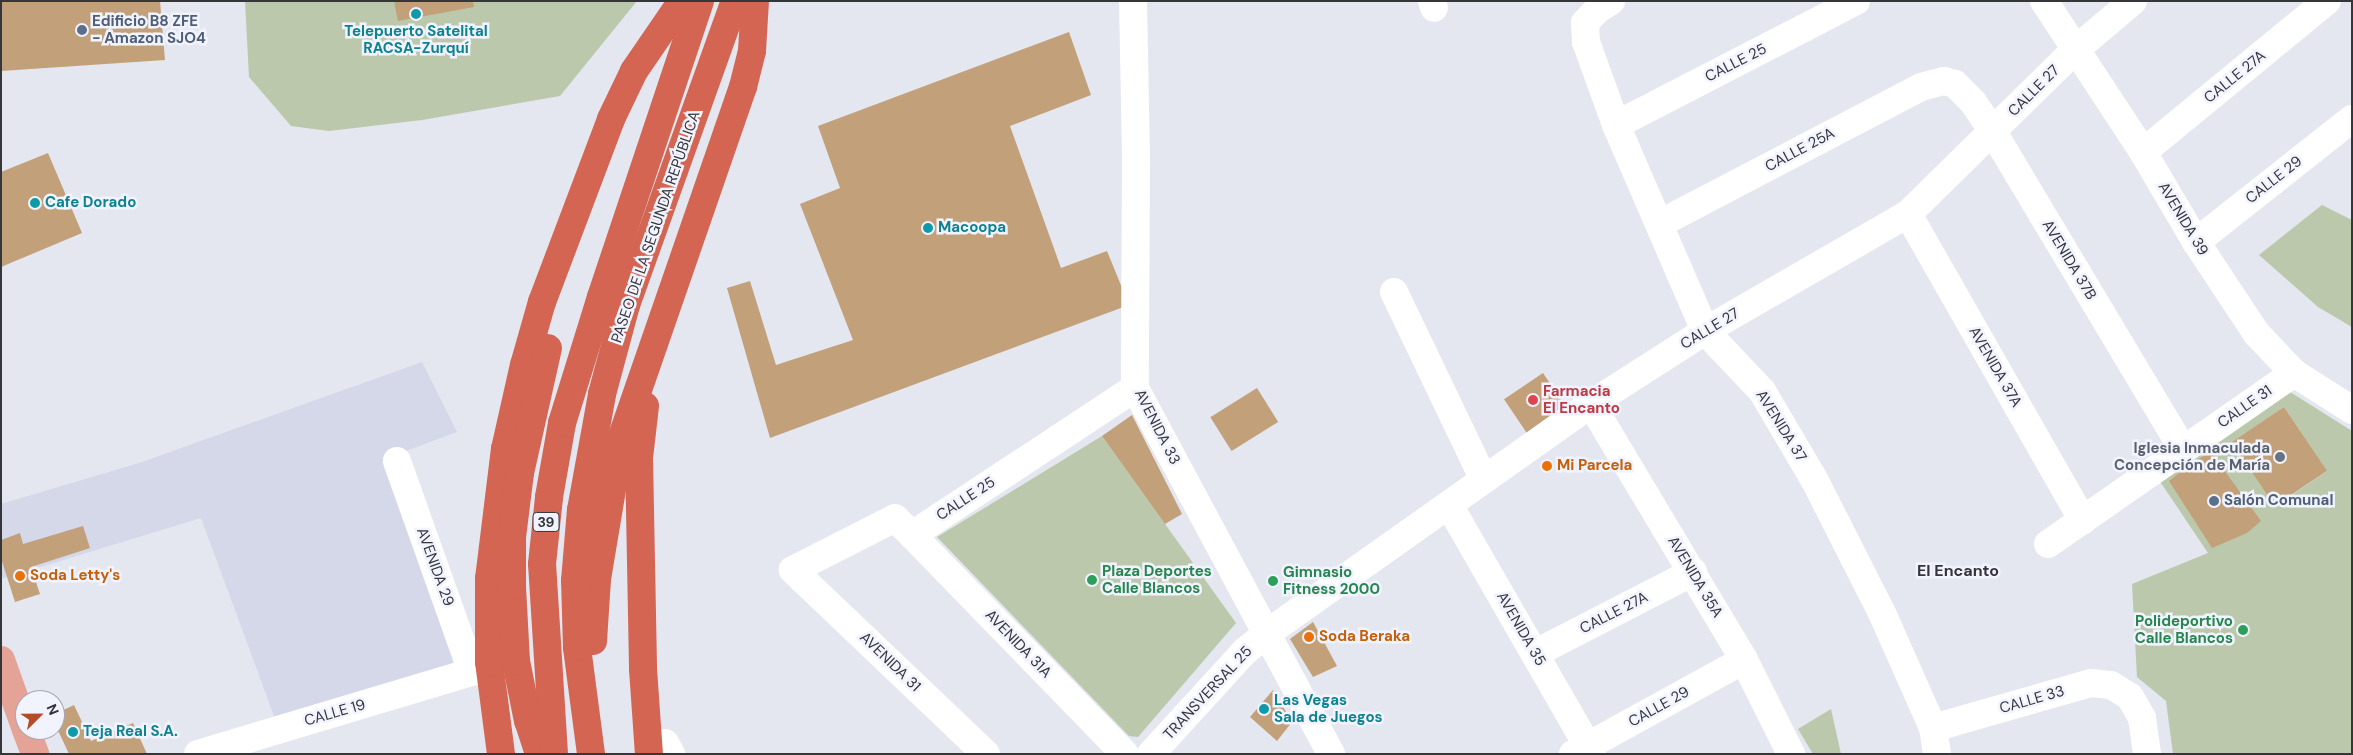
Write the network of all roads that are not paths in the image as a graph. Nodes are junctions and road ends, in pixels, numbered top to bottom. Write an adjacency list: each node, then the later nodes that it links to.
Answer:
1 (682, 1): 18 (highway)
2 (700, 1): 22 (highway, PASEO DE LA SEGUNDA REPÚBLICA / 39)
3 (735, 1): 22 (highway, PASEO DE LA SEGUNDA REPÚBLICA / 39)
4 (755, 1): 23 (highway)
5 (1133, 1): 26 (street, AVENIDA 33)
6 (1611, 1): 14 (street, AVENIDA 37)
7 (1856, 1): 14 (street, CALLE 25)
8 (2044, 1): 11 (street, AVENIDA 39)
9 (2133, 1): 11 (street, CALLE 27)
10 (2327, 1): 16 (street, CALLE 27A)
11 (2075, 50): 15 (street, CALLE 27); 16 (street, AVENIDA 39)
12 (1944, 81): 15 (street, AVENIDA 37B); 19 (street, CALLE 25A)
13 (2352, 119): 20 (street, CALLE 29)
14 (1616, 125): 19 (street, AVENIDA 37)
15 (1993, 132): 17 (street, CALLE 27); 29 (street, AVENIDA 37B)
16 (2143, 152): 20 (street, AVENIDA 39)
17 (1908, 214): 24 (street, CALLE 27); 33 (street, AVENIDA 37A)
18 (576, 217): 50 (highway); 51 (highway)
19 (1659, 224): 24 (street, AVENIDA 37)
20 (2196, 242): 25 (street, AVENIDA 39)
21 (1394, 292): 31 (street)
22 (614, 301): 45 (highway, PASEO DE LA SEGUNDA REPÚBLICA / 39); 52 (highway, PASEO DE LA SEGUNDA REPÚBLICA / 39)
23 (665, 312): 45 (highway); 46 (highway)
24 (1705, 331): 27 (street, CALLE 27); 44 (street, AVENIDA 37)
25 (2294, 374): 28 (street, AVENIDA 39); 29 (street, CALLE 31)
26 (1135, 388): 34 (street, CALLE 25); 37 (street, AVENIDA 33)
27 (1591, 404): 31 (street, CALLE 27); 36 (street, AVENIDA 35A)
28 (2352, 410)
29 (2183, 450): 33 (street, CALLE 31)
30 (397, 462): 41 (street, AVENIDA 29)
31 (1484, 480): 32 (street, CALLE 27)
32 (1449, 505): 37 (street, CALLE 27); 38 (street, AVENIDA 35)
33 (2083, 521): 35 (street, CALLE 31)
34 (912, 535): 53 (street, AVENIDA 31); 54 (street, AVENIDA 31A)
35 (2048, 544)
36 (1692, 572): 38 (street, CALLE 27A); 40 (street, AVENIDA 35A)
37 (1266, 634): 55 (street, TRANSVERSAL 25); 56 (street, AVENIDA 33)
38 (1536, 654): 47 (street, AVENIDA 35)
39 (1, 660): 42 (main road)
40 (1744, 660): 47 (street, CALLE 29); 57 (street, AVENIDA 35A)
41 (472, 672): 49 (street, CALLE 19)
42 (15, 698)
43 (30, 740): 48 (main road)
44 (1935, 741): 58 (street, CALLE 33)
45 (589, 743)
46 (662, 750)
47 (1584, 751)
48 (35, 754)
49 (198, 754)
50 (501, 754)
51 (539, 754)
52 (554, 754)
53 (986, 754)
54 (1125, 754)
55 (1151, 754)
56 (1331, 754)
57 (1791, 754)
58 (2147, 754)

